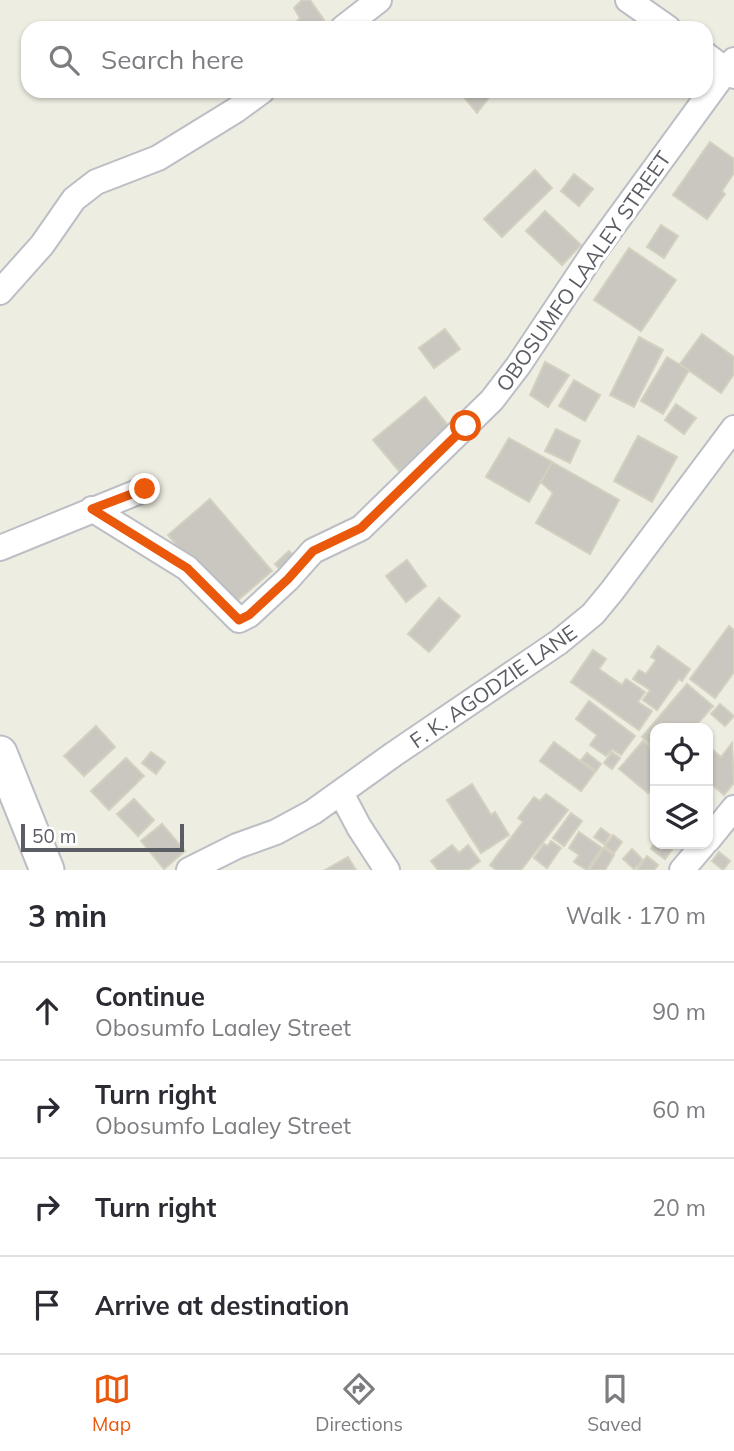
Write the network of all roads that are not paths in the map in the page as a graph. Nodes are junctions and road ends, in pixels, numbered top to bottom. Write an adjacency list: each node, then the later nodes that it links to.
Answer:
1 (379, 0): 3 (street)
2 (628, 0): 4 (street)
3 (352, 21)
4 (658, 21)
5 (713, 58): 6 (street)
6 (732, 68): 7 (street, OBOSUMFO LAALEY STREET)
7 (713, 93)
8 (252, 98): 10 (street)
9 (710, 98): 13 (street, OBOSUMFO LAALEY STREET)
10 (0, 292)
11 (734, 428): 16 (street, F. K. AGODZIE LANE)
12 (145, 489): 13 (street)
13 (92, 509): 14 (street)
14 (0, 548)
15 (0, 754): 20 (main road)
16 (341, 793): 21 (street, F. K. AGODZIE LANE); 22 (street)
17 (734, 808): 18 (street)
18 (713, 833)
19 (700, 849): 23 (street)
20 (47, 870)
21 (189, 870)
22 (387, 870)
23 (682, 870)

